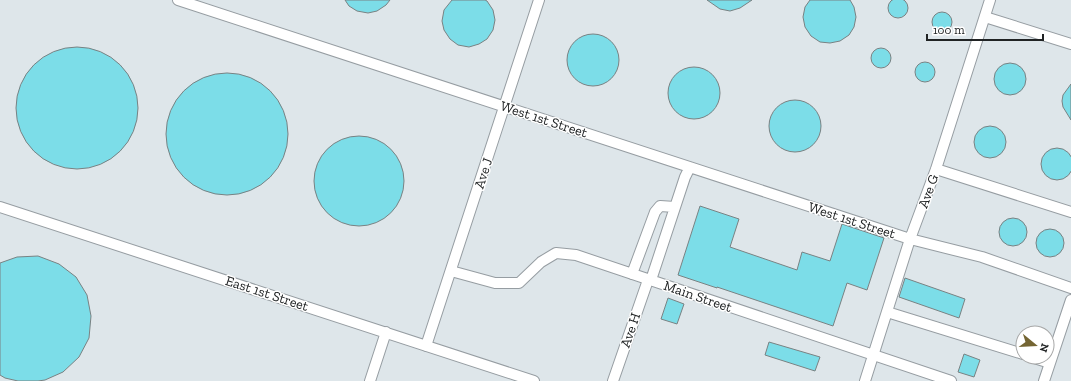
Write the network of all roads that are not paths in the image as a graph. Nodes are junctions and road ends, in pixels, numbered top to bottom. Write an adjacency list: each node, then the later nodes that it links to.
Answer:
1 (539, 0): 6 (street, Ave J)
2 (183, 1): 6 (street, West 1st Street)
3 (987, 1): 4 (street, Ave G)
4 (985, 17): 5 (street); 8 (street, Ave G)
5 (1071, 44)
6 (505, 106): 7 (street, West 1st Street); 13 (street, Ave J)
7 (690, 166): 10 (street, Ave H); 12 (street, West 1st Street)
8 (936, 169): 11 (street); 12 (street, Ave G)
9 (0, 206): 19 (street, East 1st Street)
10 (675, 207): 14 (street); 15 (street, Ave H)
11 (1071, 212)
12 (910, 239): 16 (street, West 1st Street); 18 (street, Ave G)
13 (451, 271): 14 (street, Main Street); 20 (street, Ave J)
14 (632, 274): 15 (street, Main Street)
15 (649, 280): 23 (street, Main Street); 27 (street, Ave H)
16 (1071, 288)
17 (1071, 300): 21 (street)
18 (887, 312): 22 (street); 23 (street, Ave G)
19 (386, 332): 20 (street, East 1st Street); 25 (street)
20 (426, 346): 26 (street, East 1st Street)
21 (1055, 348)
22 (1015, 352)
23 (873, 356): 28 (street, Ave G); 29 (street, Main Street)
24 (1049, 365): 30 (street)
25 (370, 381)
26 (534, 381)
27 (613, 381)
28 (865, 381)
29 (951, 381)
30 (1044, 381)

